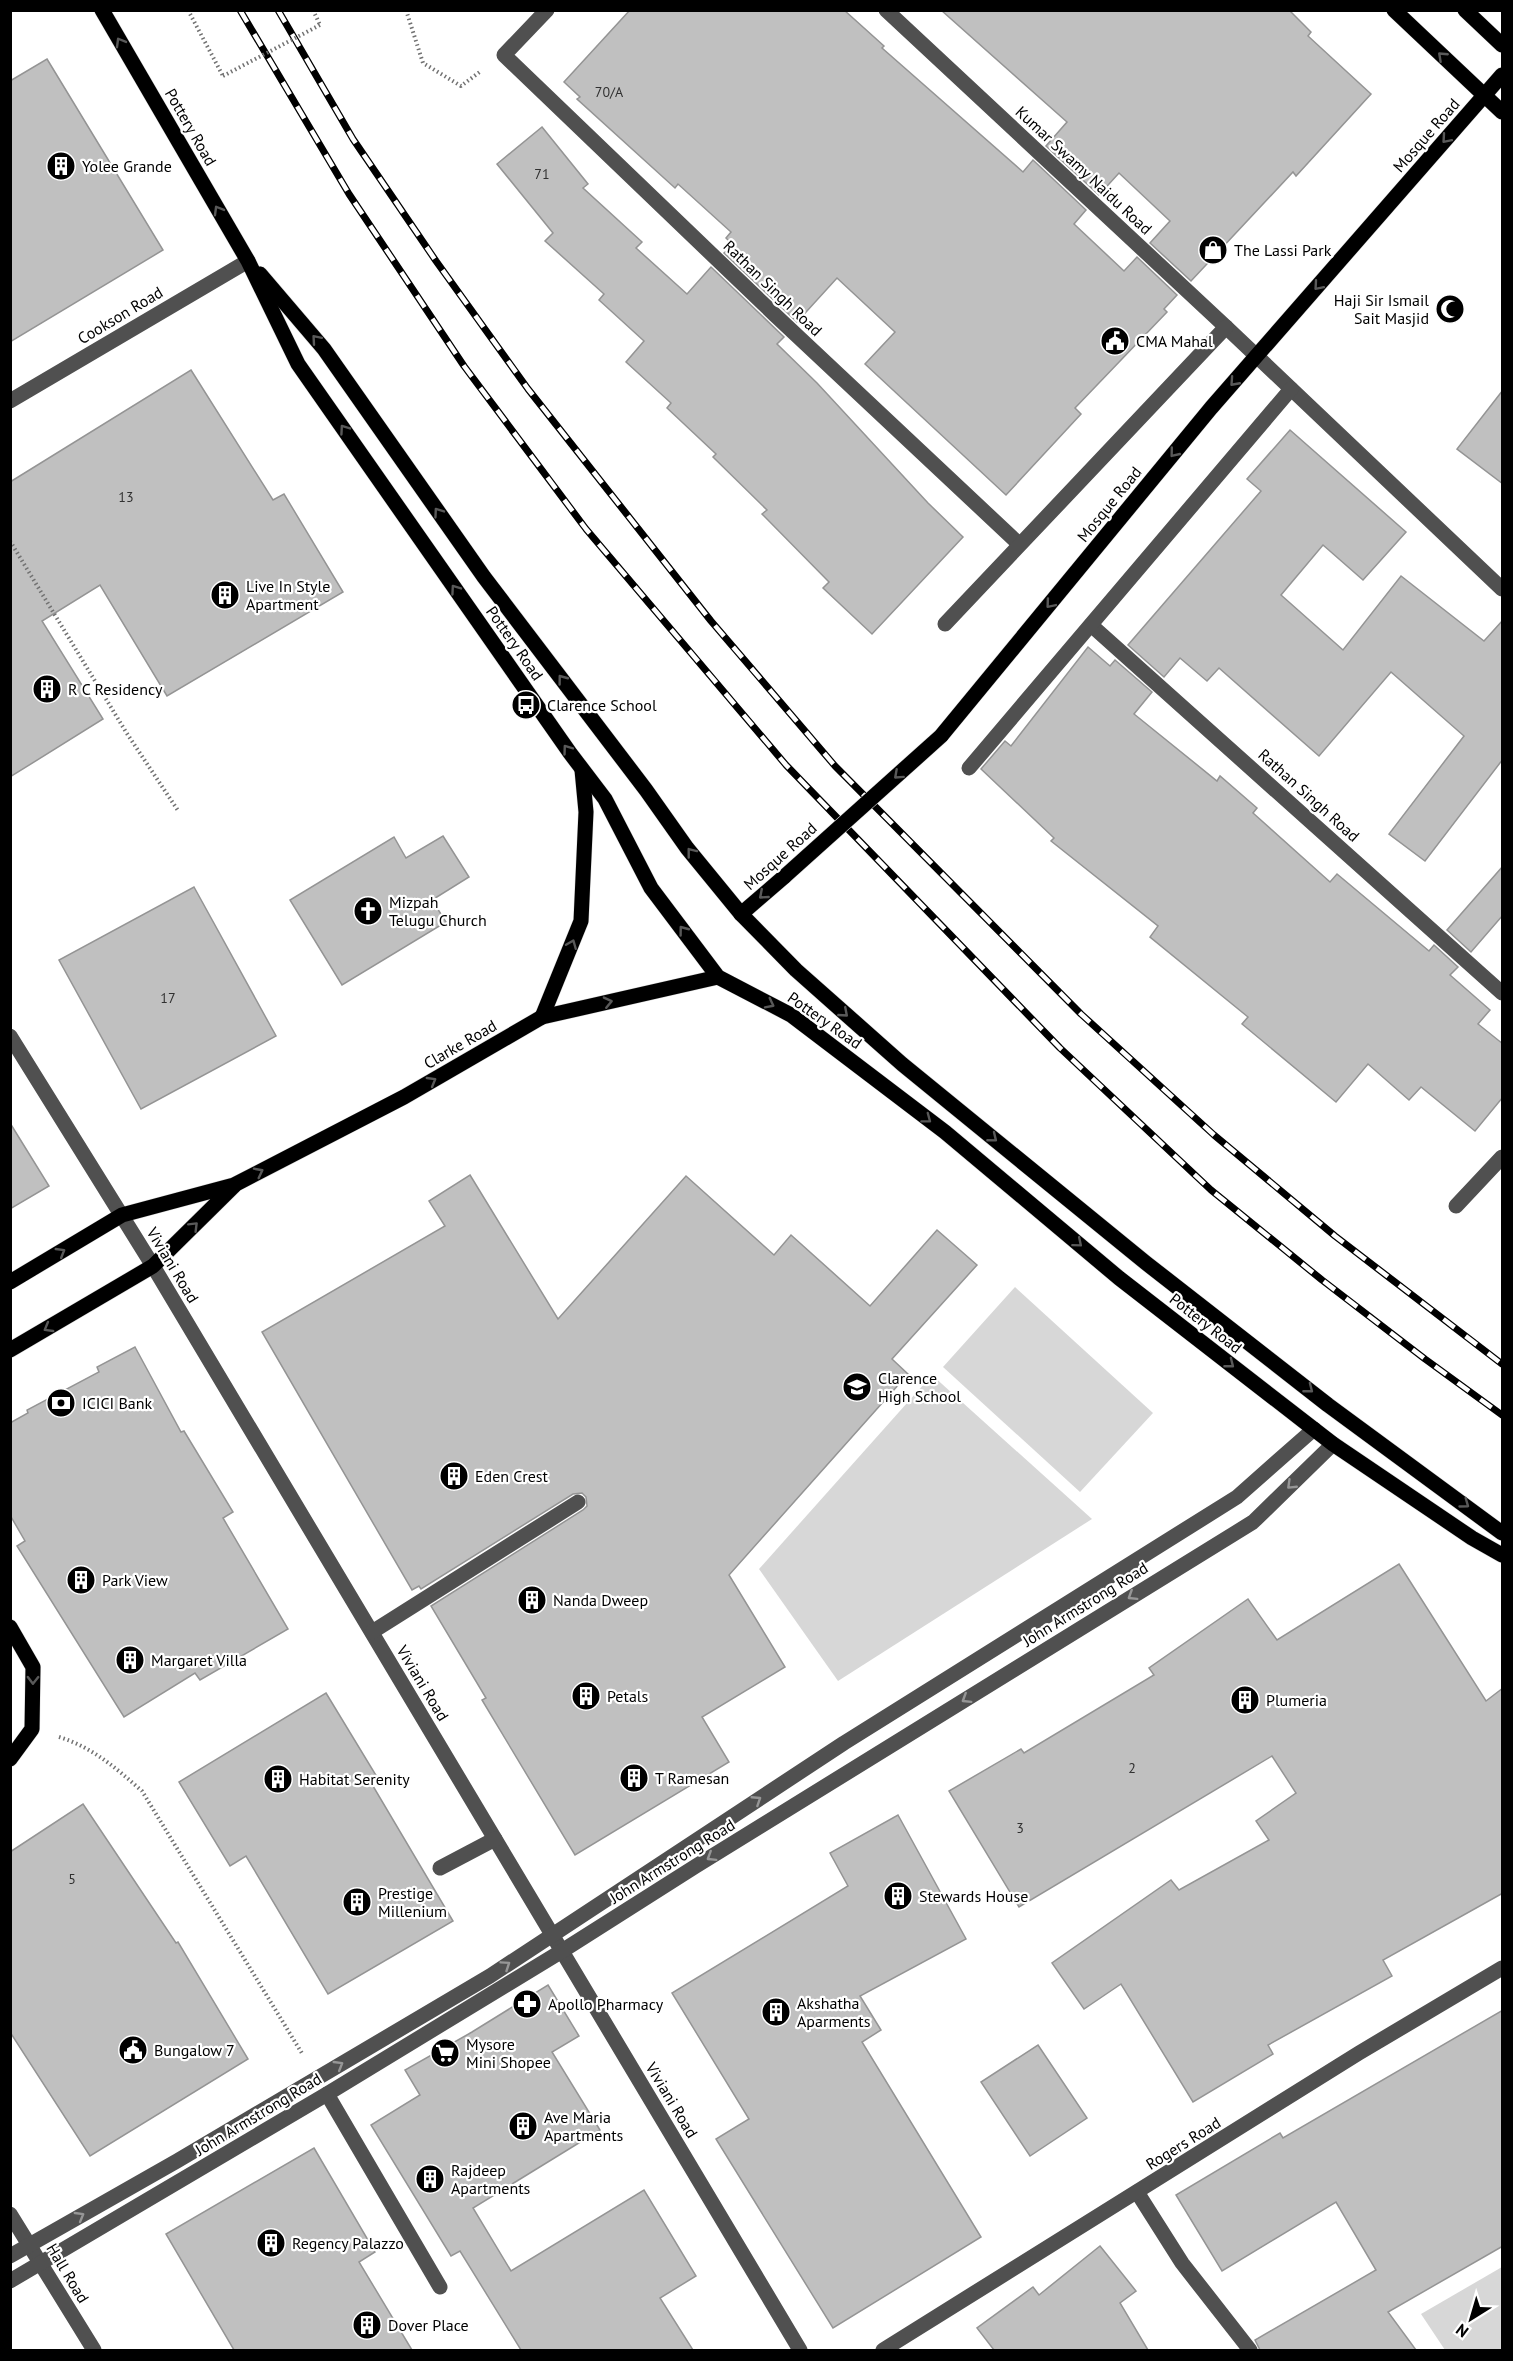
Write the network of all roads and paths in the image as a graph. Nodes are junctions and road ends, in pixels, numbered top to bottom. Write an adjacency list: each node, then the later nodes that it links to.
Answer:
1 (102, 10): 14 (main road, Pottery Road, one-way to 1)
2 (188, 10): 3 (path, bridge)
3 (313, 10)
4 (406, 10): 10 (path)
5 (547, 10): 10 (street)
6 (886, 10): 15 (street, Kumar Swamy Naidu Road)
7 (1394, 10): 12 (main road, one-way to 7)
8 (1465, 10): 9 (main road)
9 (1503, 45)
10 (504, 55): 20 (street, Rathan Singh Road)
11 (1503, 75): 12 (main road, Mosque Road)
12 (1485, 96): 13 (main road); 16 (main road, Mosque Road, one-way to 16)
13 (1503, 112)
14 (248, 261): 18 (street, Cookson Road); 25 (main road, Pottery Road, one-way to 14); 27 (main road, Pottery Road, one-way to 14)
15 (1226, 327): 16 (street, Kumar Swamy Naidu Road); 20 (street)
16 (1257, 356): 17 (street, Kumar Swamy Naidu Road); 27 (main road, Mosque Road, one-way to 27, bridge)
17 (1291, 389): 21 (street, Kumar Swamy Naidu Road); 23 (street)
18 (10, 401)
19 (10, 541): 26 (path)
20 (1019, 544): 22 (street)
21 (1503, 589)
22 (945, 624)
23 (1091, 625): 24 (street); 29 (street, Rathan Singh Road)
24 (969, 768)
25 (582, 769): 28 (main road, Pottery Road, one-way to 25); 30 (main road, one-way to 25)
26 (178, 812)
27 (741, 914): 42 (main road, Pottery Road, one-way to 42)
28 (718, 977): 30 (main road, Clarke Road, one-way to 28); 39 (main road, Pottery Road, one-way to 39)
29 (1503, 993)
30 (542, 1017): 33 (main road, Clarke Road, one-way to 30)
31 (10, 1036): 35 (street, Viviani Road)
32 (1503, 1157): 34 (street)
33 (234, 1185): 35 (main road, Clarke Road); 36 (main road, Clarke Road, one-way to 33)
34 (1456, 1206)
35 (122, 1215): 36 (street, Viviani Road); 37 (main road, Clarke Road, one-way to 35)
36 (153, 1266): 38 (main road, Clarke Road, one-way to 38); 45 (street, Viviani Road)
37 (10, 1282)
38 (10, 1350)
39 (1314, 1429): 40 (main road, Pottery Road); 50 (street, John Armstrong Road, one-way to 39)
40 (1333, 1444): 43 (main road, Pottery Road); 51 (street, John Armstrong Road, one-way to 51)
41 (578, 1502): 45 (street)
42 (1503, 1533)
43 (1503, 1555)
44 (10, 1627): 46 (main road, one-way to 46)
45 (372, 1632): 48 (street, Viviani Road)
46 (32, 1729): 47 (main road); 53 (path)
47 (10, 1759)
48 (495, 1839): 49 (street); 50 (street, Viviani Road)
49 (440, 1868)
50 (552, 1934): 51 (street, Viviani Road); 53 (street, John Armstrong Road, one-way to 50)
51 (562, 1951): 54 (street, John Armstrong Road); 63 (street, Viviani Road)
52 (1503, 1968): 55 (street, Rogers Road)
53 (317, 2078): 57 (street, John Armstrong Road, one-way to 53)
54 (327, 2094): 59 (street, John Armstrong Road); 61 (street)
55 (1137, 2192): 64 (street, Rogers Road); 65 (street)
56 (10, 2214): 57 (street, Hall Road)
57 (30, 2244): 58 (street, John Armstrong Road); 59 (street, Hall Road)
58 (10, 2256)
59 (42, 2263): 60 (street, John Armstrong Road); 62 (street, Hall Road)
60 (10, 2281)
61 (440, 2287)
62 (94, 2350)
63 (800, 2350)
64 (883, 2350)
65 (1250, 2350)

